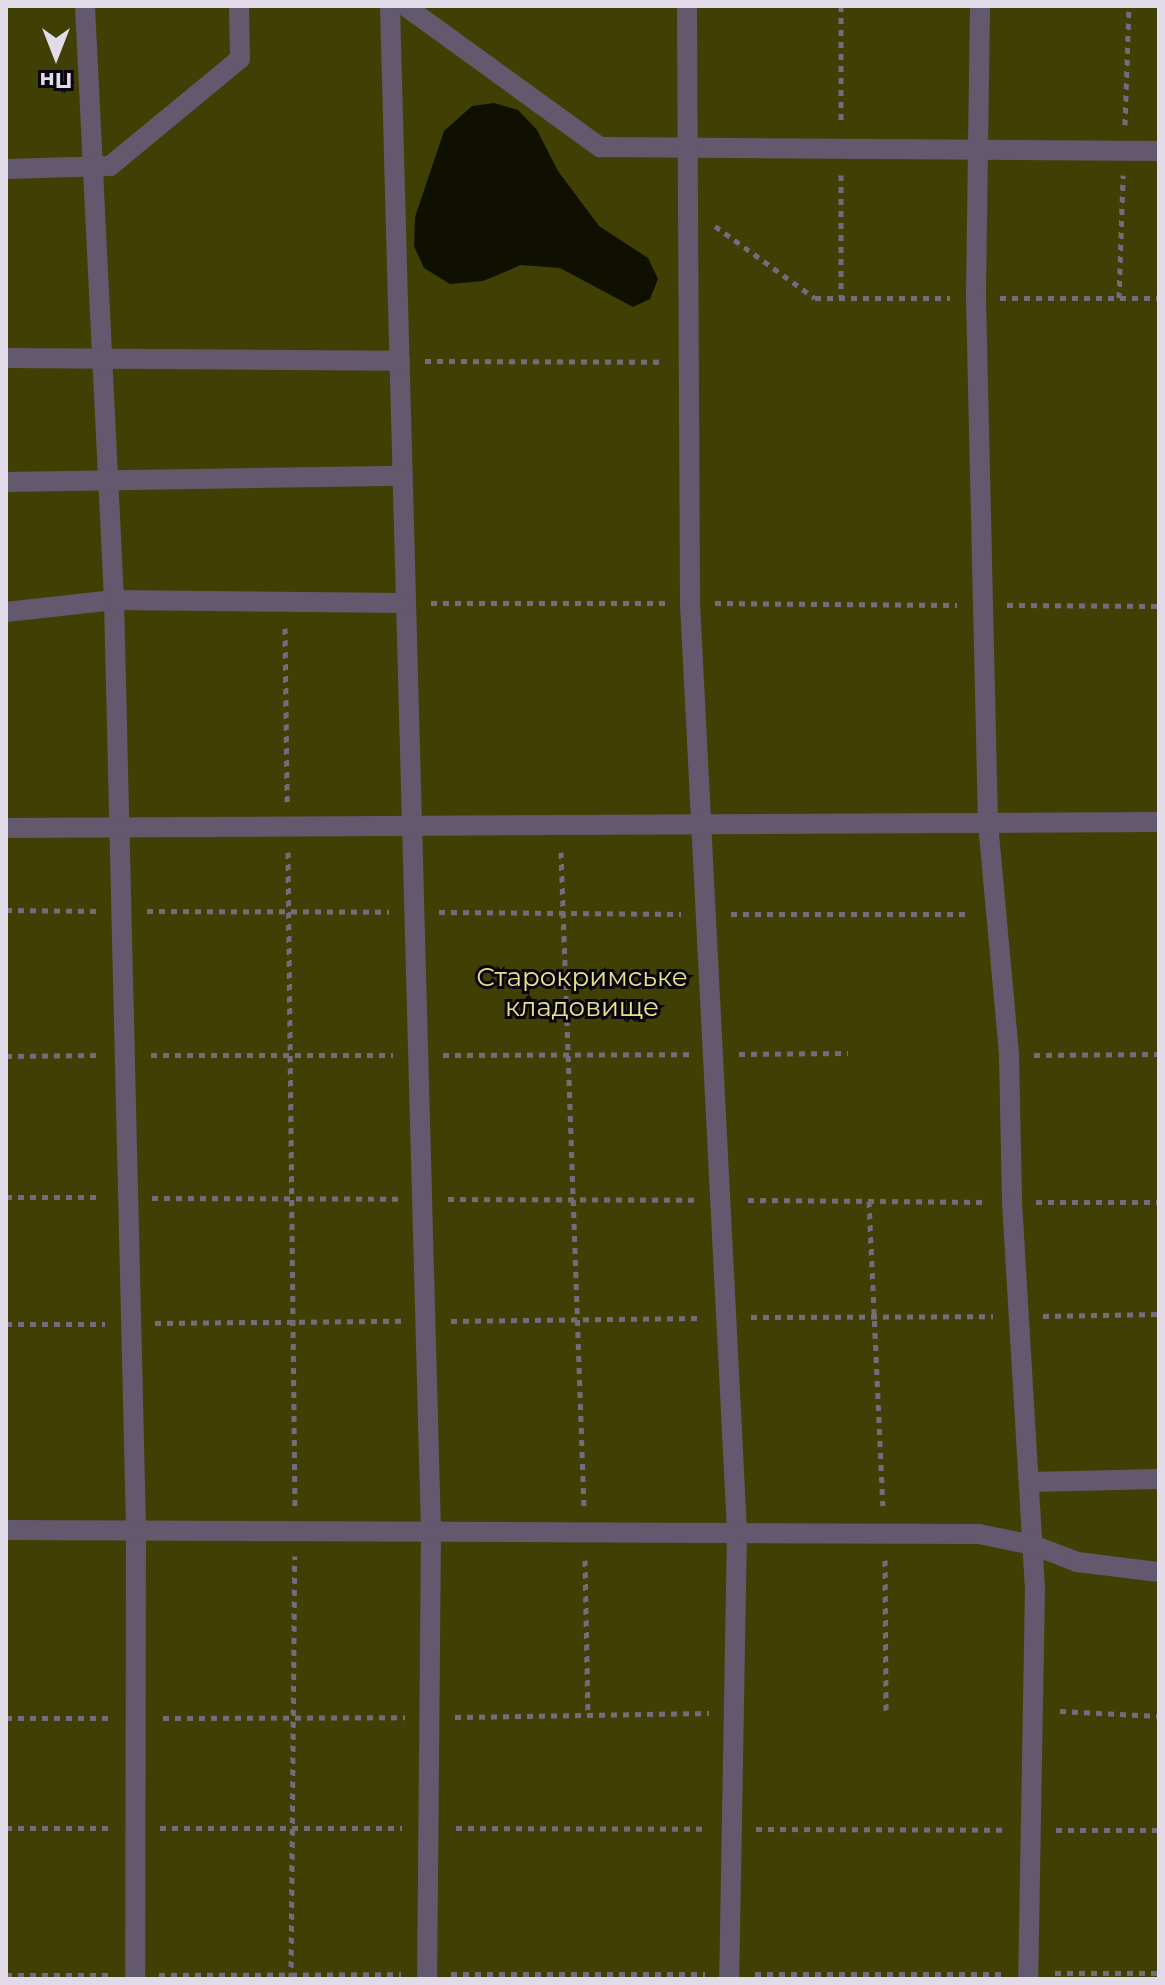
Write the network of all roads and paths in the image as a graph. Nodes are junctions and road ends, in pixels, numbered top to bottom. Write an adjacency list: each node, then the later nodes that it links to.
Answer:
1 (85, 6): 10 (street)
2 (239, 6): 10 (street)
3 (390, 6): 16 (street)
4 (405, 6): 7 (street)
5 (687, 6): 7 (street)
6 (980, 6): 8 (street)
7 (688, 147): 8 (street); 12 (street)
8 (978, 150): 9 (street); 25 (street)
9 (1159, 151)
10 (93, 167): 11 (street); 15 (street)
11 (6, 169)
12 (688, 206): 13 (path); 17 (street)
13 (815, 298)
14 (6, 358): 15 (street)
15 (102, 359): 16 (street); 19 (street)
16 (400, 361): 17 (path); 18 (street)
17 (689, 362): 24 (street)
18 (403, 476): 19 (street); 23 (street)
19 (108, 481): 20 (street); 21 (street)
20 (6, 482)
21 (114, 600): 22 (street); 27 (street); 33 (street)
22 (285, 602): 23 (street); 34 (path)
23 (406, 603): 24 (path); 32 (street)
24 (690, 603): 25 (path); 31 (street)
25 (983, 605): 26 (path); 29 (street)
26 (1159, 606)
27 (6, 612)
28 (1159, 822): 29 (street)
29 (988, 823): 31 (street); 42 (street)
30 (561, 825): 31 (street); 32 (street); 40 (path)
31 (701, 825): 41 (street)
32 (413, 826): 34 (street); 39 (street)
33 (119, 827): 34 (street); 35 (street); 37 (street)
34 (287, 827): 38 (path)
35 (6, 828)
36 (6, 910): 37 (path)
37 (121, 911): 38 (path); 46 (street)
38 (288, 911): 39 (path); 47 (path)
39 (415, 912): 40 (path); 48 (street)
40 (561, 913): 41 (path); 49 (path)
41 (706, 914): 42 (path); 50 (street)
42 (994, 914): 44 (street)
43 (1159, 1054): 44 (path)
44 (1009, 1056): 52 (street)
45 (6, 1197): 46 (path)
46 (128, 1197): 47 (path); 61 (street)
47 (292, 1199): 48 (path); 60 (path)
48 (422, 1199): 49 (path); 59 (street)
49 (573, 1200): 50 (path); 58 (path)
50 (720, 1200): 51 (path); 57 (street)
51 (869, 1201): 52 (path); 55 (path)
52 (1012, 1202): 53 (path); 56 (street)
53 (1159, 1202)
54 (1159, 1314): 56 (path)
55 (874, 1316): 56 (path); 57 (path); 71 (path)
56 (1019, 1316): 64 (street)
57 (726, 1318): 58 (path); 70 (street)
58 (578, 1319): 59 (path); 69 (path)
59 (425, 1321): 60 (path); 68 (street)
60 (293, 1322): 61 (path); 67 (path)
61 (131, 1323): 62 (path); 66 (street)
62 (6, 1324)
63 (1159, 1479): 64 (street)
64 (1029, 1482): 72 (street)
65 (6, 1530): 66 (street)
66 (136, 1530): 67 (street); 82 (street)
67 (296, 1530): 68 (street); 79 (path)
68 (431, 1531): 69 (street); 80 (street)
69 (585, 1531): 70 (street); 77 (path)
70 (737, 1531): 71 (street); 76 (street)
71 (885, 1533): 72 (street); 75 (path)
72 (1033, 1545): 73 (street); 74 (street)
73 (1159, 1572)
74 (1031, 1709): 78 (path); 88 (street)
75 (886, 1711)
76 (734, 1712): 77 (path); 87 (street)
77 (588, 1715): 80 (path)
78 (1159, 1716)
79 (293, 1717): 80 (path); 82 (path); 85 (path)
80 (429, 1717): 86 (street)
81 (6, 1718): 82 (path)
82 (136, 1718): 84 (street)
83 (6, 1828): 84 (path)
84 (136, 1828): 85 (path); 96 (street)
85 (292, 1828): 86 (path); 92 (path)
86 (428, 1828): 87 (path); 93 (street)
87 (731, 1829): 88 (path); 94 (street)
88 (1027, 1830): 89 (path); 95 (street)
89 (1159, 1830)
90 (1159, 1973): 95 (path)
91 (6, 1975): 96 (path)
92 (291, 1976): 93 (path); 96 (path)
93 (427, 1976): 94 (path)
94 (729, 1976): 95 (path)
95 (1028, 1976)
96 (135, 1977)

